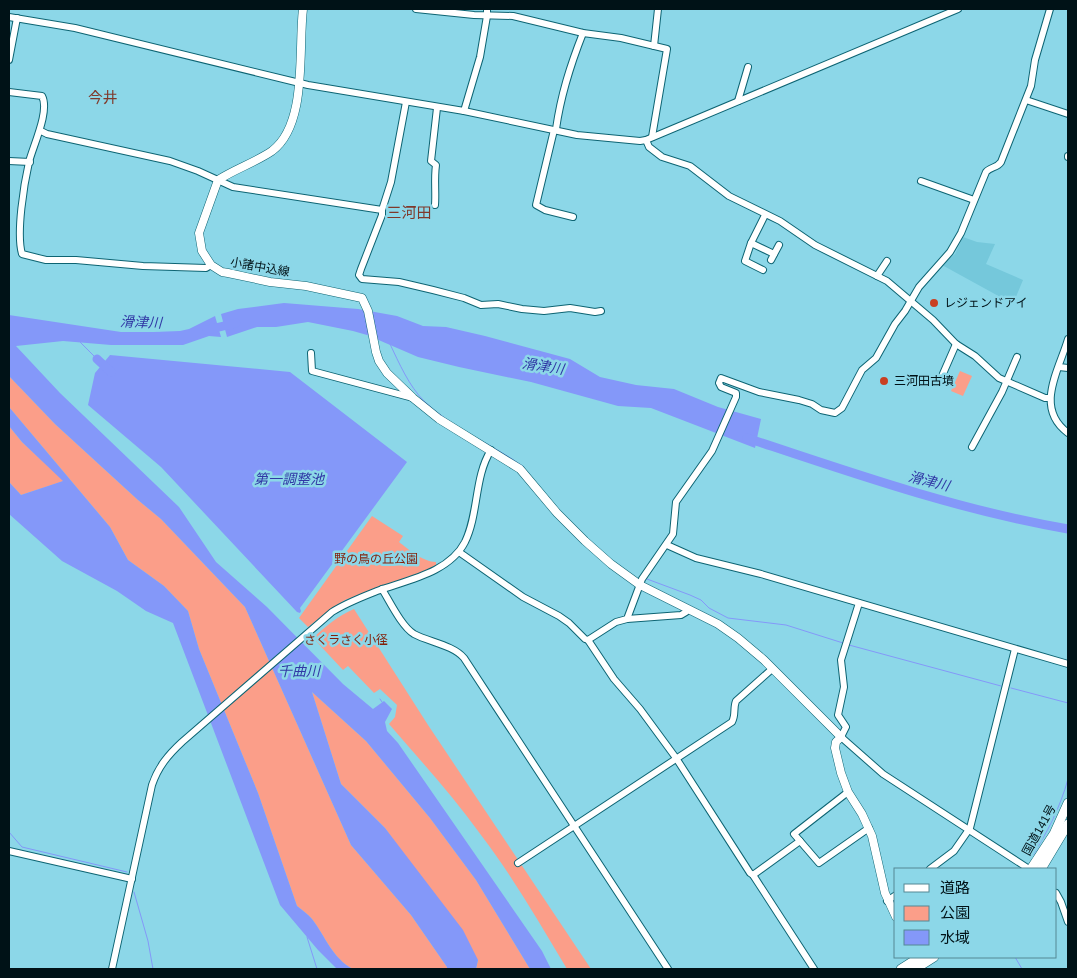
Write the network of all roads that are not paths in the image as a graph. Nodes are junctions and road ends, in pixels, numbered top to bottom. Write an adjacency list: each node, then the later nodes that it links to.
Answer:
1 (303, 9): 13 (main road)
2 (416, 9): 6 (street)
3 (658, 9): 10 (street)
4 (958, 9): 16 (street)
5 (1050, 9): 15 (street)
6 (487, 12): 9 (street); 19 (street)
7 (9, 17): 8 (street)
8 (17, 18): 11 (street); 13 (street)
9 (583, 33): 10 (street); 21 (street)
10 (654, 46): 23 (street)
11 (9, 60)
12 (748, 67): 16 (street)
13 (299, 83): 17 (street); 26 (main road)
14 (9, 92): 22 (street)
15 (1026, 100): 20 (street); 28 (street)
16 (738, 101): 23 (street)
17 (406, 102): 18 (street); 30 (street)
18 (438, 108): 19 (street); 29 (street)
19 (464, 111): 21 (street)
20 (1068, 114)
21 (554, 130): 23 (street); 32 (street)
22 (41, 131): 25 (street); 26 (street)
23 (649, 139): 31 (street)
24 (9, 161): 25 (street)
25 (30, 162): 36 (street)
26 (218, 180): 30 (street); 36 (main road, 小諸中込線)
27 (921, 182): 28 (street)
28 (974, 200): 39 (street)
29 (435, 205)
30 (382, 210): 40 (street)
31 (765, 215): 33 (street); 38 (street)
32 (573, 217)
33 (751, 244): 34 (street); 37 (street)
34 (778, 245)
35 (887, 261): 38 (street)
36 (211, 265): 49 (main road, 小諸中込線)
37 (762, 270)
38 (877, 276): 39 (street)
39 (911, 301): 42 (street); 54 (street)
40 (601, 310)
41 (1068, 339): 45 (street)
42 (956, 344): 47 (street); 48 (street)
43 (311, 353): 49 (street)
44 (1018, 357): 48 (street)
45 (1058, 367): 46 (street); 50 (street)
46 (1068, 368)
47 (942, 376)
48 (1007, 382): 50 (street); 52 (street)
49 (413, 398): 53 (main road)
50 (1050, 398): 51 (street)
51 (1068, 433)
52 (972, 447)
53 (491, 450): 55 (street); 56 (main road)
54 (667, 545): 56 (street); 58 (street)
55 (459, 552): 57 (street); 61 (street)
56 (640, 585): 59 (main road); 60 (street)
57 (382, 589): 70 (street); 81 (street)
58 (859, 603): 62 (street); 65 (street)
59 (688, 609): 60 (street); 64 (main road)
60 (627, 619): 61 (street)
61 (588, 640): 66 (street)
62 (1015, 649): 63 (street); 72 (street)
63 (1068, 664)
64 (772, 669): 65 (main road); 66 (street)
65 (841, 737): 67 (main road); 72 (street)
66 (676, 758): 70 (street); 80 (street)
67 (848, 792): 71 (main road); 73 (street)
68 (1068, 803): 78 (highway, 国道141号)
69 (1068, 824): 79 (highway, 国道141号)
70 (574, 826): 75 (street); 89 (street)
71 (868, 828): 73 (street); 84 (main road)
72 (968, 830): 76 (street); 77 (street)
73 (800, 841): 80 (street)
74 (9, 851): 81 (street)
75 (518, 863)
76 (931, 868)
77 (1028, 868)
78 (1031, 868)
79 (1042, 868)
80 (753, 875): 90 (street)
81 (132, 879): 88 (street)
82 (1057, 896): 86 (street)
83 (894, 897): 84 (street)
84 (887, 901): 85 (main road)
85 (894, 913)
86 (1068, 922)
87 (920, 962): 91 (highway)
88 (112, 969)
89 (668, 969)
90 (814, 969)
91 (901, 969)

